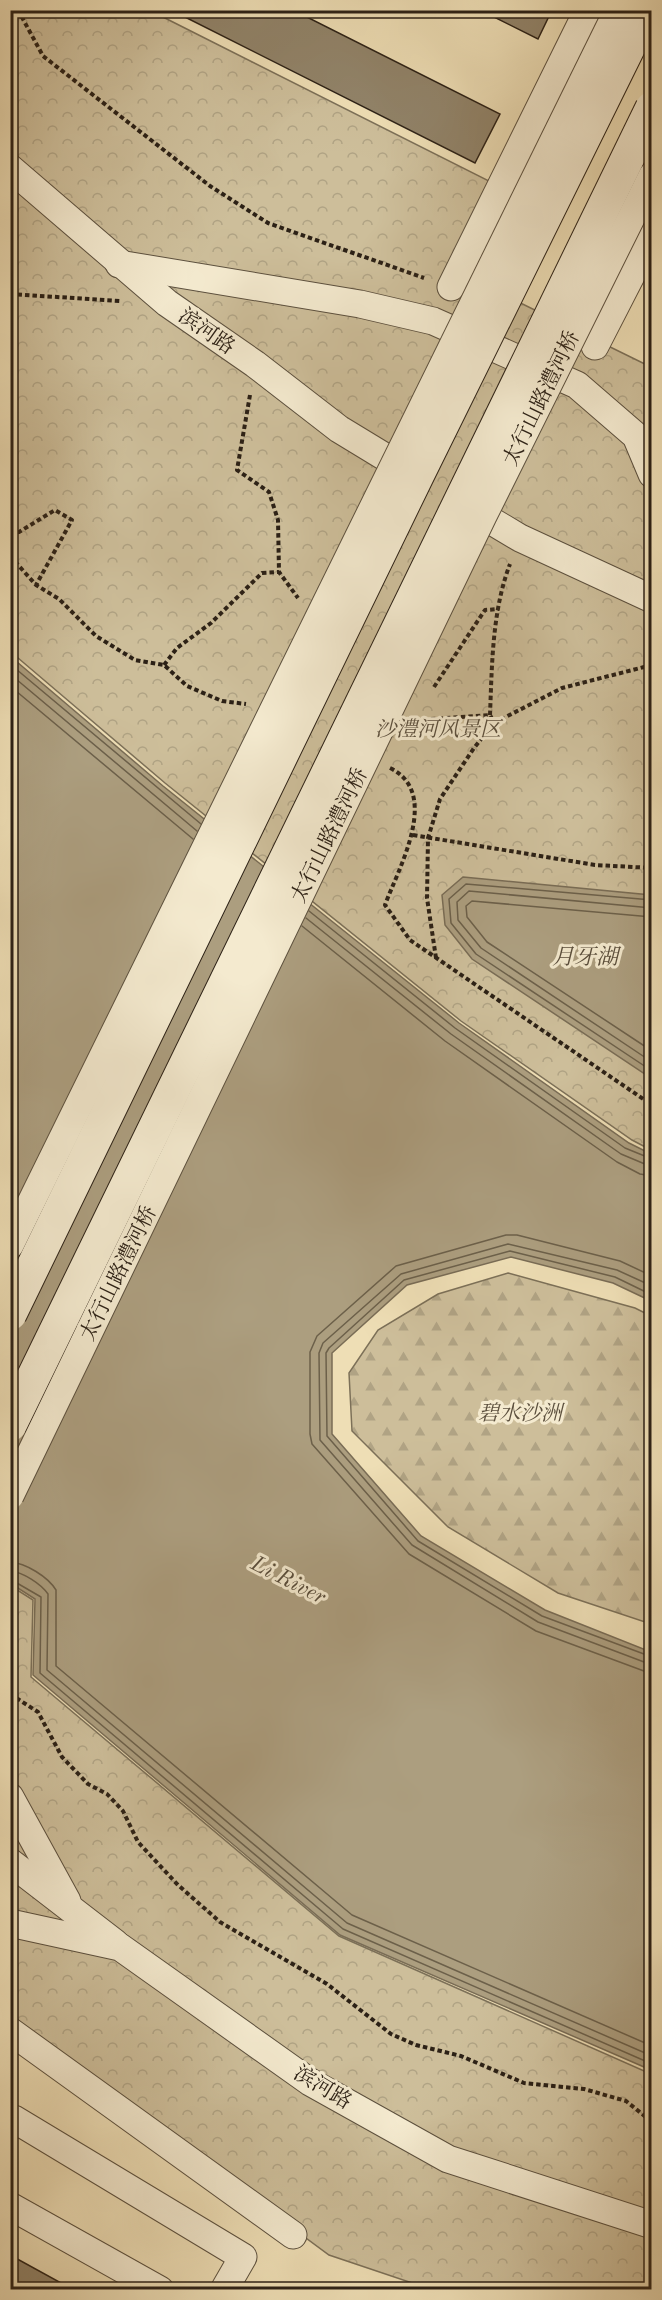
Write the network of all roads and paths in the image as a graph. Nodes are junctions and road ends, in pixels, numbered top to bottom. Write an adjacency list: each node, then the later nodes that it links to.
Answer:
1 (18, 10): 10 (path)
2 (588, 10): 10 (street)
3 (618, 10): 15 (street, bridge)
4 (647, 10): 15 (main road, bridge)
5 (651, 108): 17 (main road, 太行山路澧河桥, bridge)
6 (10, 168): 9 (street, 滨河路)
7 (651, 176): 17 (street, 太行山路澧河桥, bridge)
8 (651, 235): 13 (street)
9 (119, 264): 12 (street, 滨河路); 16 (street)
10 (451, 287)
11 (10, 294): 12 (path)
12 (167, 303): 14 (street, 滨河路)
13 (595, 346)
14 (255, 364): 15 (street, 滨河路); 20 (path)
15 (406, 470): 33 (street, bridge); 34 (main road, bridge)
16 (651, 474)
17 (472, 509): 19 (street); 35 (main road, 太行山路澧河桥, bridge); 36 (street, 太行山路澧河桥, bridge)
18 (10, 532): 21 (path)
19 (520, 538): 23 (street); 26 (path)
20 (279, 572): 22 (path); 24 (path)
21 (36, 585)
22 (300, 601)
23 (650, 609): 25 (path)
24 (164, 665)
25 (650, 665): 28 (path)
26 (490, 715)
27 (413, 835): 28 (path)
28 (428, 838): 29 (path); 30 (path)
29 (651, 868)
30 (436, 958)
31 (644, 1102): 32 (path)
32 (651, 1106)
33 (10, 1245)
34 (10, 1314)
35 (10, 1425)
36 (10, 1496)
37 (10, 1694): 44 (path)
38 (10, 1797): 40 (street)
39 (10, 1862): 40 (street)
40 (72, 1910): 42 (street)
41 (10, 1923): 42 (street, 滨河路)
42 (120, 1947): 47 (street, 滨河路)
43 (10, 2031): 48 (street)
44 (651, 2121)
45 (10, 2127): 50 (street)
46 (10, 2206): 49 (street)
47 (651, 2225)
48 (293, 2235)
49 (160, 2289)
50 (224, 2289)

